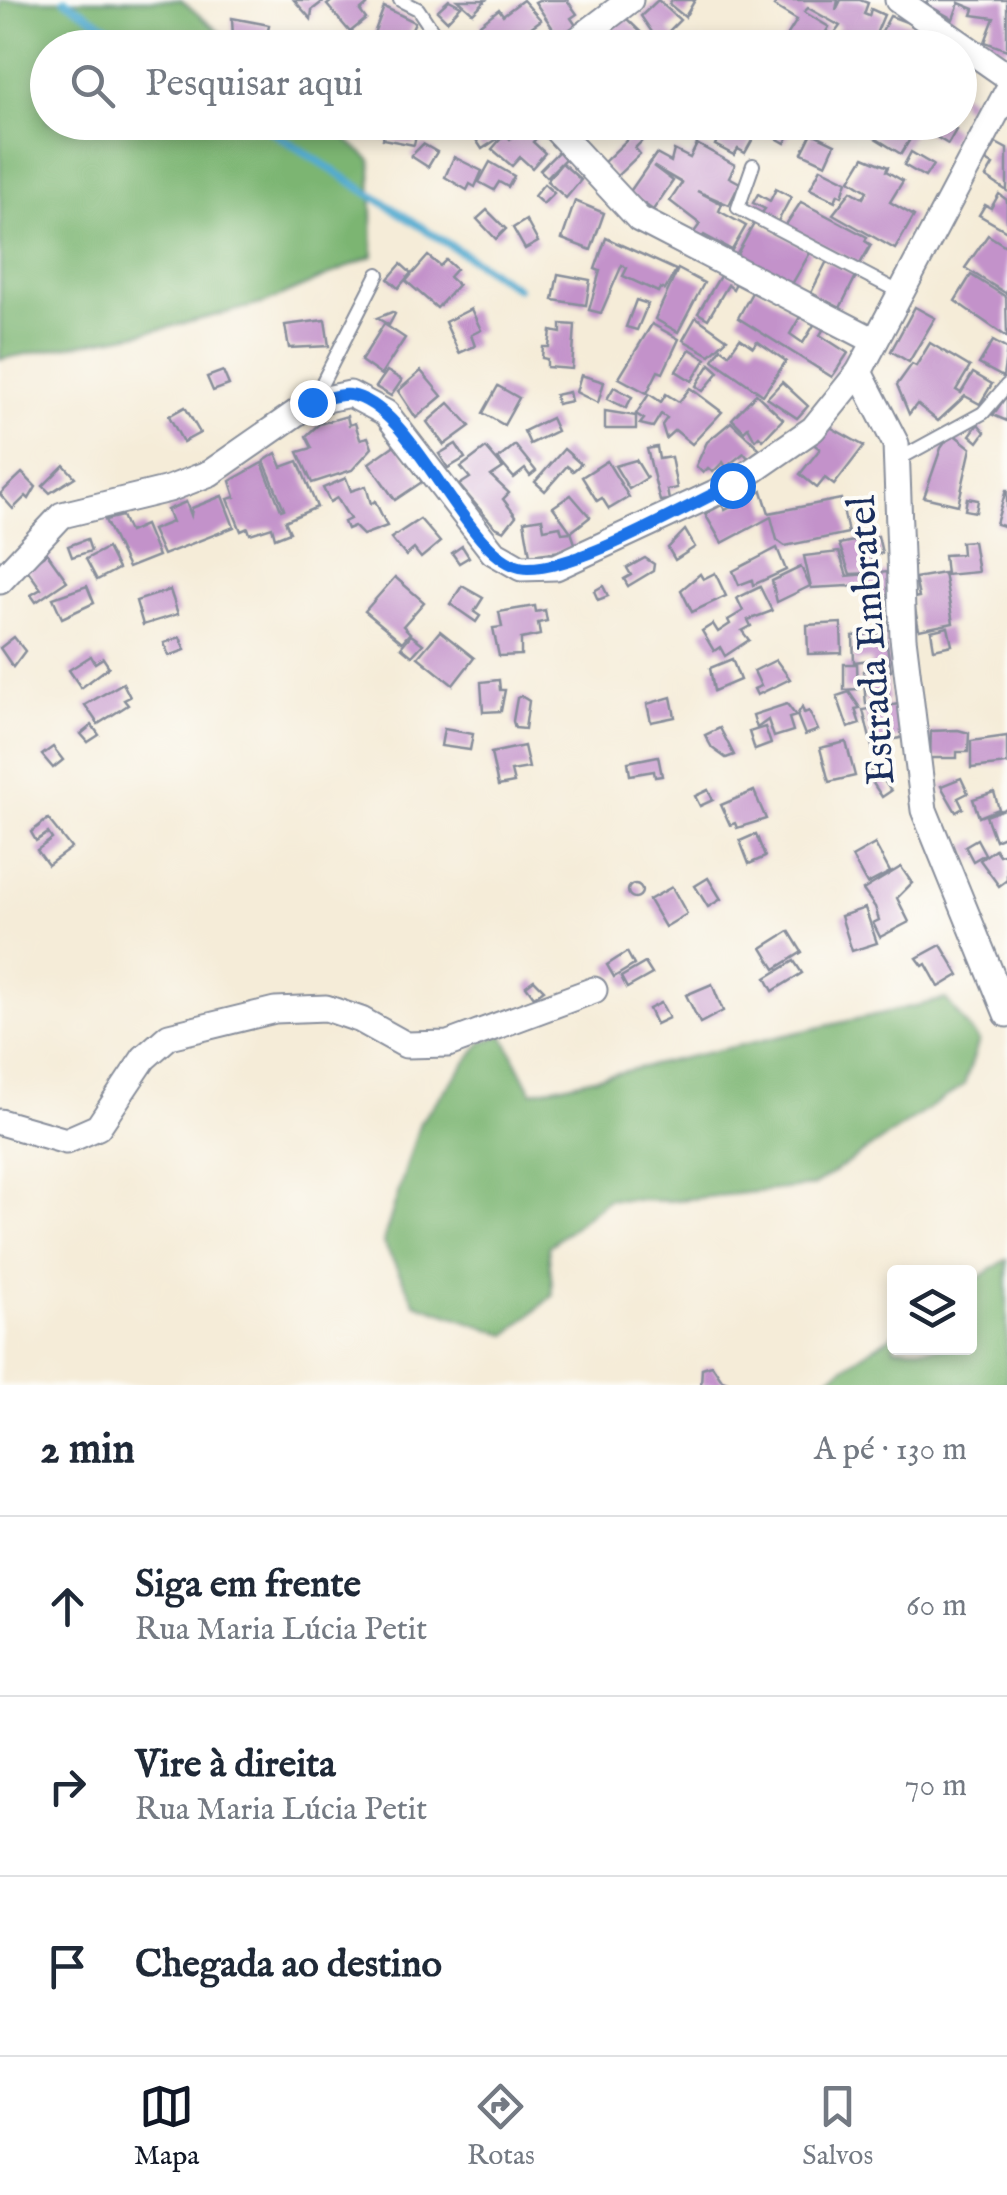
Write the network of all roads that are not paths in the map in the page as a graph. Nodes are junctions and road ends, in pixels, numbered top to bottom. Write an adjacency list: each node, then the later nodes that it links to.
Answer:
1 (400, 0): 4 (lane)
2 (630, 0): 5 (street)
3 (898, 0): 6 (street)
4 (432, 30)
5 (591, 30)
6 (941, 30)
7 (977, 55): 8 (street)
8 (1007, 76)
9 (1007, 92): 13 (street)
10 (566, 140): 14 (street)
11 (753, 165): 13 (lane)
12 (378, 274): 17 (lane)
13 (901, 293): 14 (street)
14 (876, 341): 15 (street)
15 (860, 372): 17 (street); 18 (street, Estrada Embratel)
16 (1007, 385): 18 (lane)
17 (312, 402): 19 (street)
18 (898, 460): 21 (street, Estrada Embratel)
19 (0, 581)
20 (594, 990): 22 (street)
21 (1007, 1014)
22 (0, 1122)

